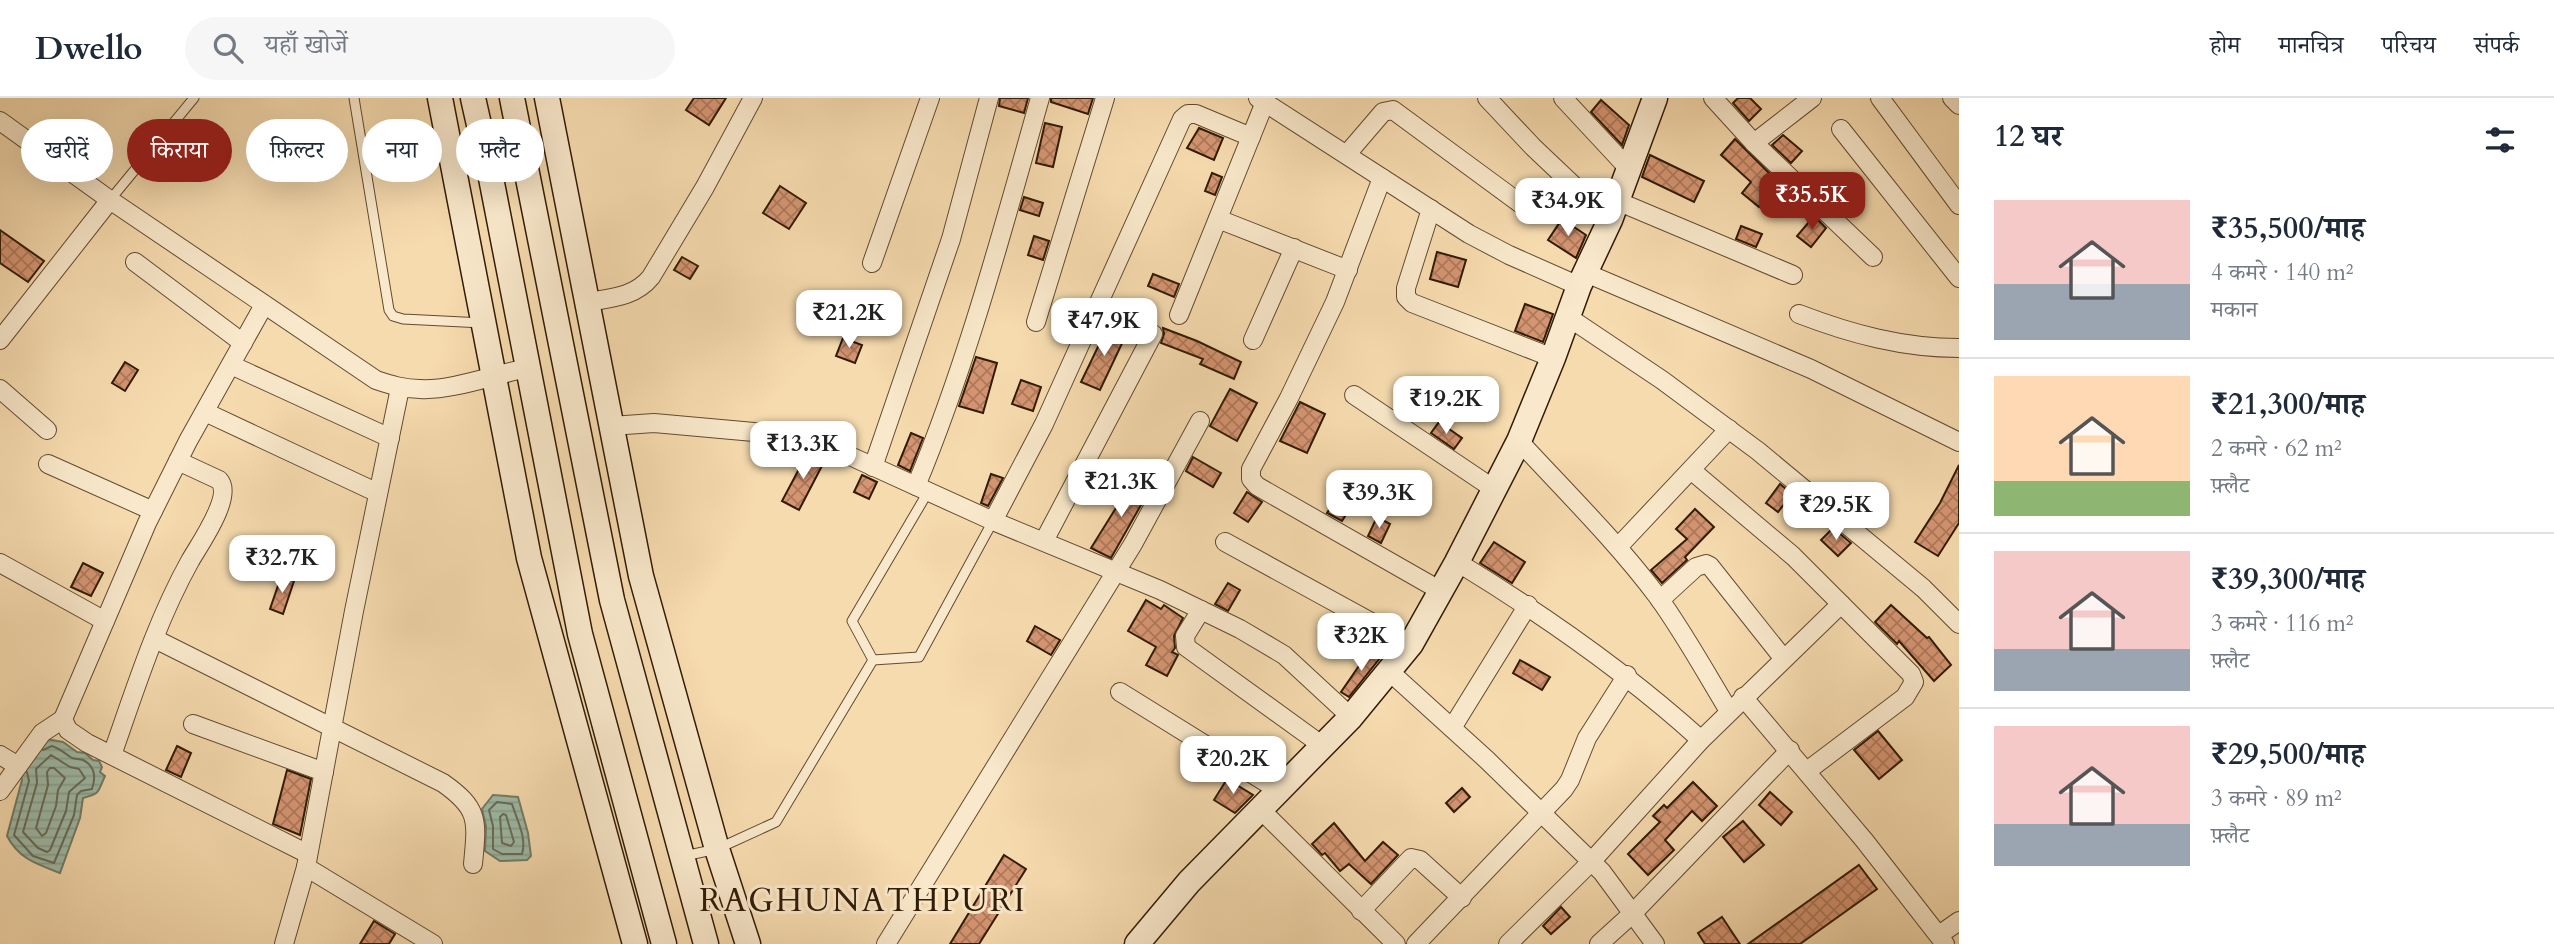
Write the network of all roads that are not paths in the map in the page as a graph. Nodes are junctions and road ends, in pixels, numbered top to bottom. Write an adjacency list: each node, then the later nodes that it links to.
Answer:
1 (194, 98): 28 (lane)
2 (355, 98): 48 (lane)
3 (440, 98): 48 (street)
4 (474, 98): 56 (street)
5 (512, 98): 118 (street)
6 (547, 98): 42 (street)
7 (753, 98): 42 (street)
8 (930, 98): 37 (street)
9 (989, 98): 71 (street)
10 (1040, 98): 73 (street)
11 (1105, 98): 47 (street)
12 (1487, 98): 32 (street)
13 (1563, 98): 26 (street)
14 (1655, 98): 26 (street)
15 (1713, 98): 24 (street)
16 (1812, 98): 24 (street)
17 (1880, 98): 29 (street)
18 (1952, 98): 20 (street)
19 (1261, 100): 23 (street); 25 (street)
20 (1959, 105)
21 (0, 121): 28 (street)
22 (1841, 129): 40 (street)
23 (1251, 137): 33 (street); 77 (street)
24 (1754, 143): 35 (street)
25 (1347, 154): 27 (street); 31 (street)
26 (1629, 169): 32 (street)
27 (1382, 178): 30 (street); 38 (street)
28 (110, 200): 43 (street); 50 (street)
29 (1959, 205)
30 (1431, 209): 41 (street); 54 (street)
31 (1529, 210)
32 (1614, 211): 39 (street); 41 (street)
33 (1218, 219): 34 (street); 45 (street)
34 (1294, 248): 38 (street); 51 (street)
35 (1873, 257)
36 (135, 262): 52 (street)
37 (872, 263)
38 (1348, 270): 84 (street)
39 (1793, 275)
40 (1959, 278)
41 (1583, 279): 46 (street); 68 (street)
42 (587, 302): 63 (street)
43 (264, 305): 52 (street); 58 (street)
44 (1799, 314): 53 (street)
45 (1179, 315)
46 (1568, 317): 54 (street); 64 (street)
47 (1036, 321)
48 (484, 323): 57 (street)
49 (1153, 334): 78 (street)
50 (0, 340)
51 (1253, 340)
52 (243, 343): 55 (street)
53 (1959, 348)
54 (1553, 358): 67 (street)
55 (231, 365): 61 (street); 66 (street)
56 (528, 368): 57 (street); 130 (street)
57 (494, 374): 58 (street); 129 (street)
58 (400, 387): 66 (street)
59 (0, 389): 65 (street)
60 (1354, 395): 74 (street)
61 (205, 412): 69 (street); 75 (street)
62 (1200, 421): 83 (street)
63 (611, 426): 71 (street); 117 (street)
64 (1729, 429): 72 (street); 90 (street)
65 (47, 430)
66 (390, 438): 75 (street)
67 (1519, 441): 74 (street); 80 (street)
68 (1959, 442)
69 (178, 461): 76 (street); 91 (street)
70 (48, 464): 76 (street)
71 (873, 467): 73 (street)
72 (1691, 470): 80 (street); 86 (street)
73 (922, 489): 77 (street); 94 (lane)
74 (1494, 489): 81 (street)
75 (378, 492): 103 (street)
76 (153, 511): 89 (street)
77 (993, 521): 78 (street); 94 (lane)
78 (1044, 541): 83 (street)
79 (1225, 542): 92 (street)
80 (1618, 547): 85 (street)
81 (1457, 562): 84 (street); 87 (street)
82 (0, 563): 89 (street)
83 (1114, 571): 88 (street); 133 (street)
84 (1441, 591): 92 (street)
85 (1660, 600): 93 (street); 99 (street)
86 (1841, 604): 93 (street); 111 (street)
87 (1528, 605): 96 (street); 104 (street)
88 (1201, 610): 100 (street); 106 (street)
89 (105, 621): 101 (street)
90 (1959, 624)
91 (155, 639): 103 (street); 109 (street)
92 (1411, 643): 95 (street)
93 (1783, 658): 98 (street)
94 (873, 660): 117 (lane)
95 (1390, 672): 100 (street); 104 (street)
96 (1627, 675): 105 (street); 116 (street)
97 (1120, 692): 113 (street)
98 (1744, 697): 99 (street); 107 (street)
99 (1729, 711): 105 (street)
100 (1352, 717): 106 (street)
101 (64, 719): 109 (street); 110 (street)
102 (193, 724): 112 (street)
103 (332, 726): 112 (street); 121 (street)
104 (1452, 728): 116 (street)
105 (1701, 740): 120 (street)
106 (1323, 746): 113 (street)
107 (1790, 750): 111 (street); 124 (street)
108 (0, 755): 110 (street)
109 (112, 755): 119 (street)
110 (18, 766): 114 (street)
111 (1807, 771): 126 (street)
112 (324, 772): 119 (street)
113 (1278, 790): 115 (street)
114 (0, 791)
115 (1259, 809): 123 (street); 134 (street)
116 (1542, 813): 120 (street); 122 (street)
117 (717, 849): 118 (lane); 132 (street)
118 (682, 856): 131 (street)
119 (307, 861): 127 (street); 128 (street)
120 (1591, 862): 124 (street); 137 (street)
121 (473, 863)
122 (1462, 898): 123 (street); 136 (street)
123 (1361, 911): 135 (street)
124 (1632, 914): 138 (street); 139 (street)
125 (1959, 921): 126 (street)
126 (1942, 940)
127 (284, 944)
128 (433, 944)
129 (635, 944)
130 (664, 944)
131 (706, 944)
132 (748, 944)
133 (886, 944)
134 (1137, 944)
135 (1396, 944)
136 (1416, 944)
137 (1508, 944)
138 (1599, 944)
139 (1655, 944)

